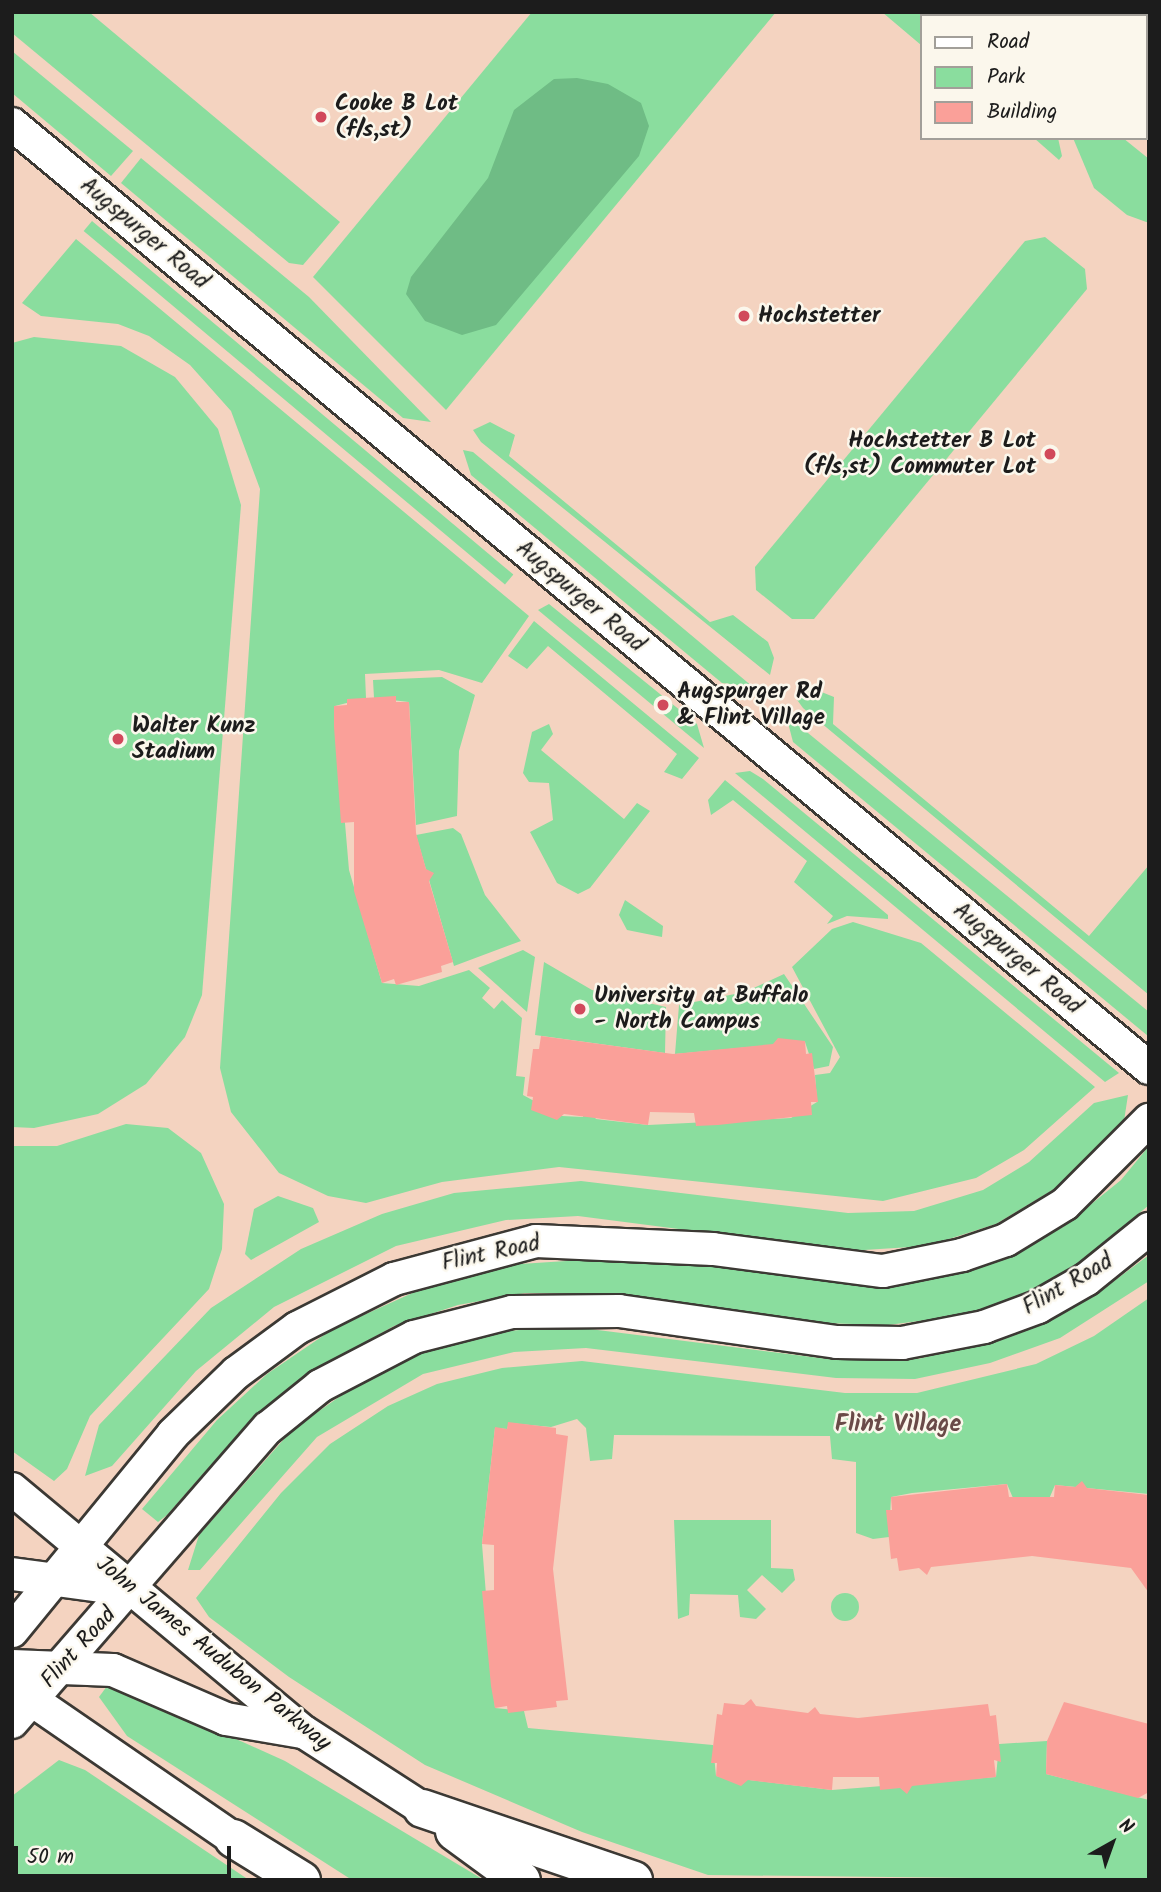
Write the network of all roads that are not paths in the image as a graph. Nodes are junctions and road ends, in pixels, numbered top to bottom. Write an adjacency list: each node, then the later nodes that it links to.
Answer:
1 (12, 124): 2 (street, Augspurger Road)
2 (1149, 1068)
3 (1149, 1120): 6 (street, Flint Road)
4 (1149, 1229): 9 (street, Flint Road)
5 (12, 1489): 6 (street, John James Audubon Parkway)
6 (80, 1548): 8 (street, Flint Road); 9 (street, John James Audubon Parkway)
7 (12, 1574): 8 (street)
8 (54, 1580): 9 (street); 10 (street, Flint Road)
9 (130, 1590): 11 (street, Flint Road); 15 (street, John James Audubon Parkway)
10 (12, 1631)
11 (65, 1665): 12 (street); 13 (street, Flint Road); 15 (street)
12 (12, 1666)
13 (23, 1693): 14 (street, Flint Road); 17 (street)
14 (12, 1722)
15 (304, 1732): 16 (street, John James Audubon Parkway)
16 (422, 1808): 20 (main road); 21 (main road)
17 (233, 1838): 18 (main road); 19 (main road)
18 (275, 1880)
19 (301, 1880)
20 (521, 1880)
21 (633, 1880)

